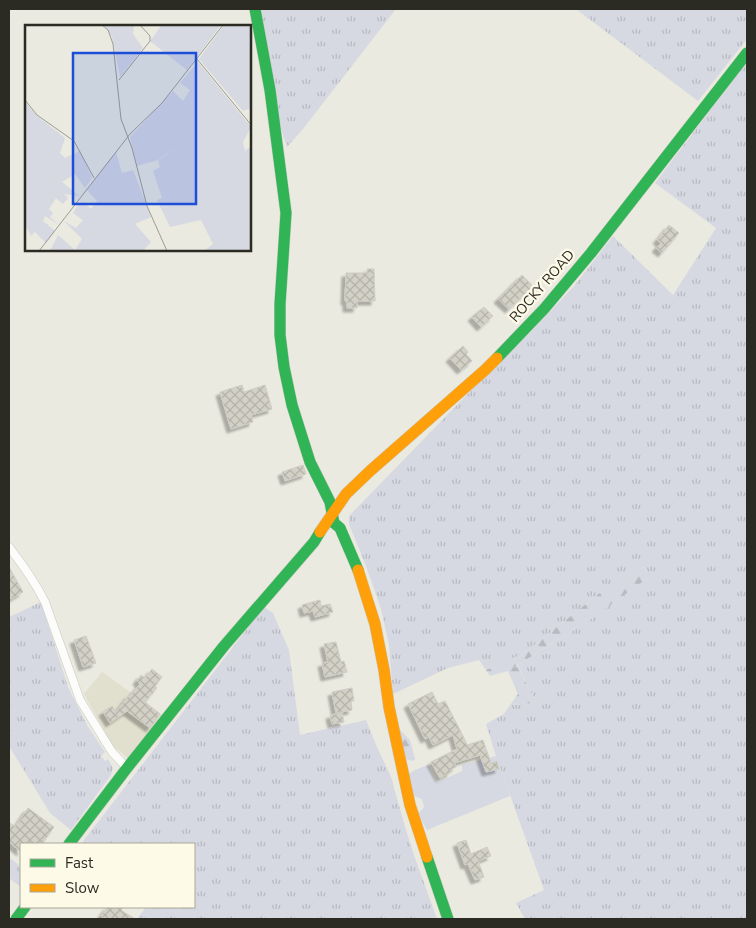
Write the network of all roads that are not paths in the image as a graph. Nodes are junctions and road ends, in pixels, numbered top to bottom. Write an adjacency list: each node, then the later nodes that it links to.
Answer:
1 (255, 9): 3 (street)
2 (747, 52): 3 (street, ROCKY ROAD)
3 (332, 514): 5 (street, ROCKY ROAD); 9 (street)
4 (9, 547): 5 (street)
5 (127, 768): 6 (street, ROCKY ROAD)
6 (70, 843)
7 (24, 908): 8 (street)
8 (16, 919)
9 (448, 919)

